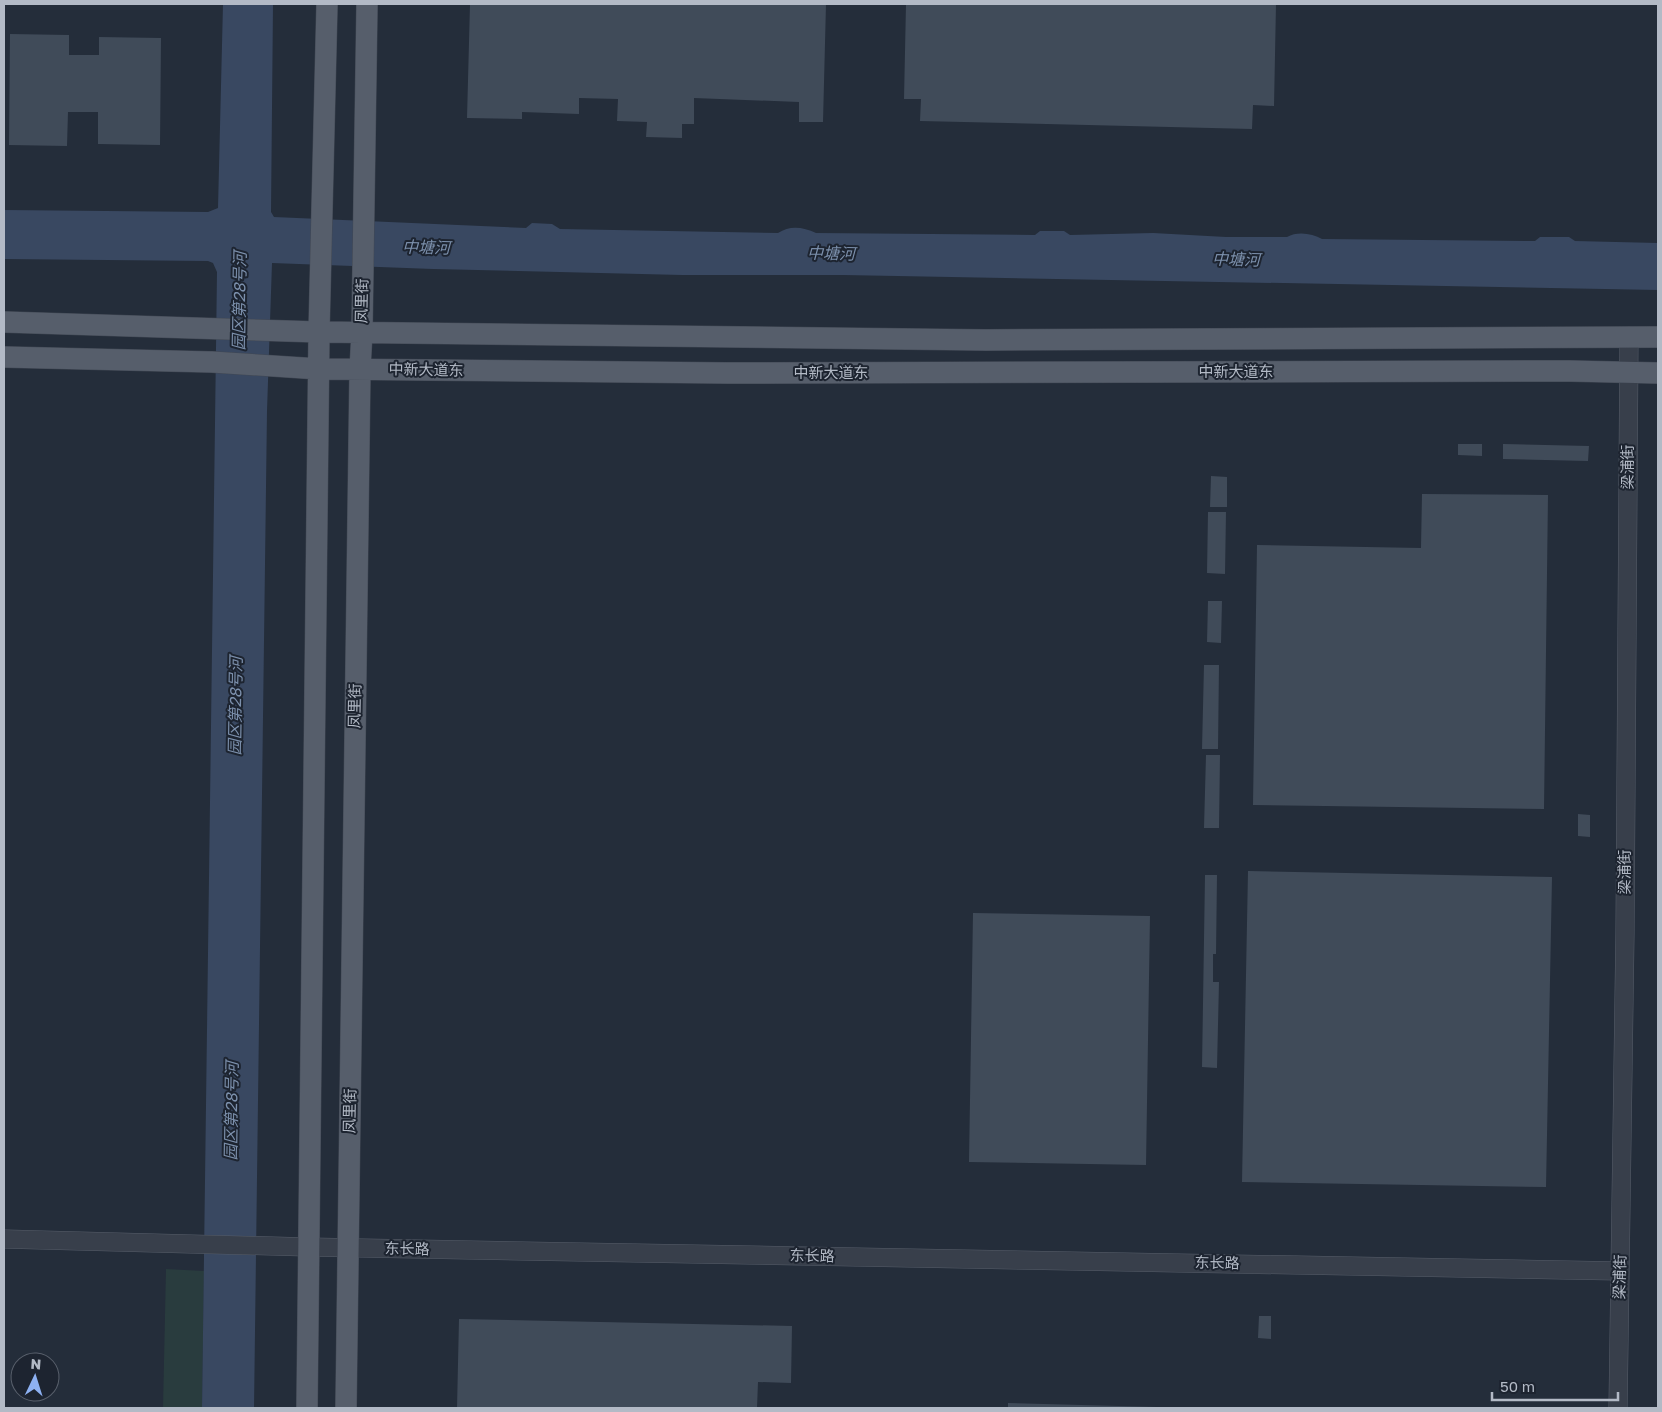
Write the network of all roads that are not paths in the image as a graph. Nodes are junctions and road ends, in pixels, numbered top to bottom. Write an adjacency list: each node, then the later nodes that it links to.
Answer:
1 (327, 4): 4 (main road)
2 (367, 4): 5 (main road, 凤里街)
3 (4, 322): 4 (main road)
4 (319, 332): 5 (main road); 9 (main road)
5 (362, 332): 6 (main road); 10 (main road, 凤里街)
6 (1629, 336): 7 (main road); 11 (street, 梁浦街)
7 (1658, 337)
8 (4, 357): 9 (main road, 中新大道东)
9 (319, 369): 10 (main road, 中新大道东); 14 (main road)
10 (360, 369): 11 (main road, 中新大道东); 15 (main road, 凤里街)
11 (1629, 372): 12 (main road, 中新大道东); 16 (street, 梁浦街)
12 (1658, 373)
13 (4, 1239): 14 (street, 东长路)
14 (308, 1247): 15 (street, 东长路); 17 (main road)
15 (348, 1248): 16 (street, 东长路); 18 (main road, 凤里街)
16 (1620, 1271): 19 (street, 梁浦街)
17 (307, 1408)
18 (346, 1408)
19 (1618, 1408)

